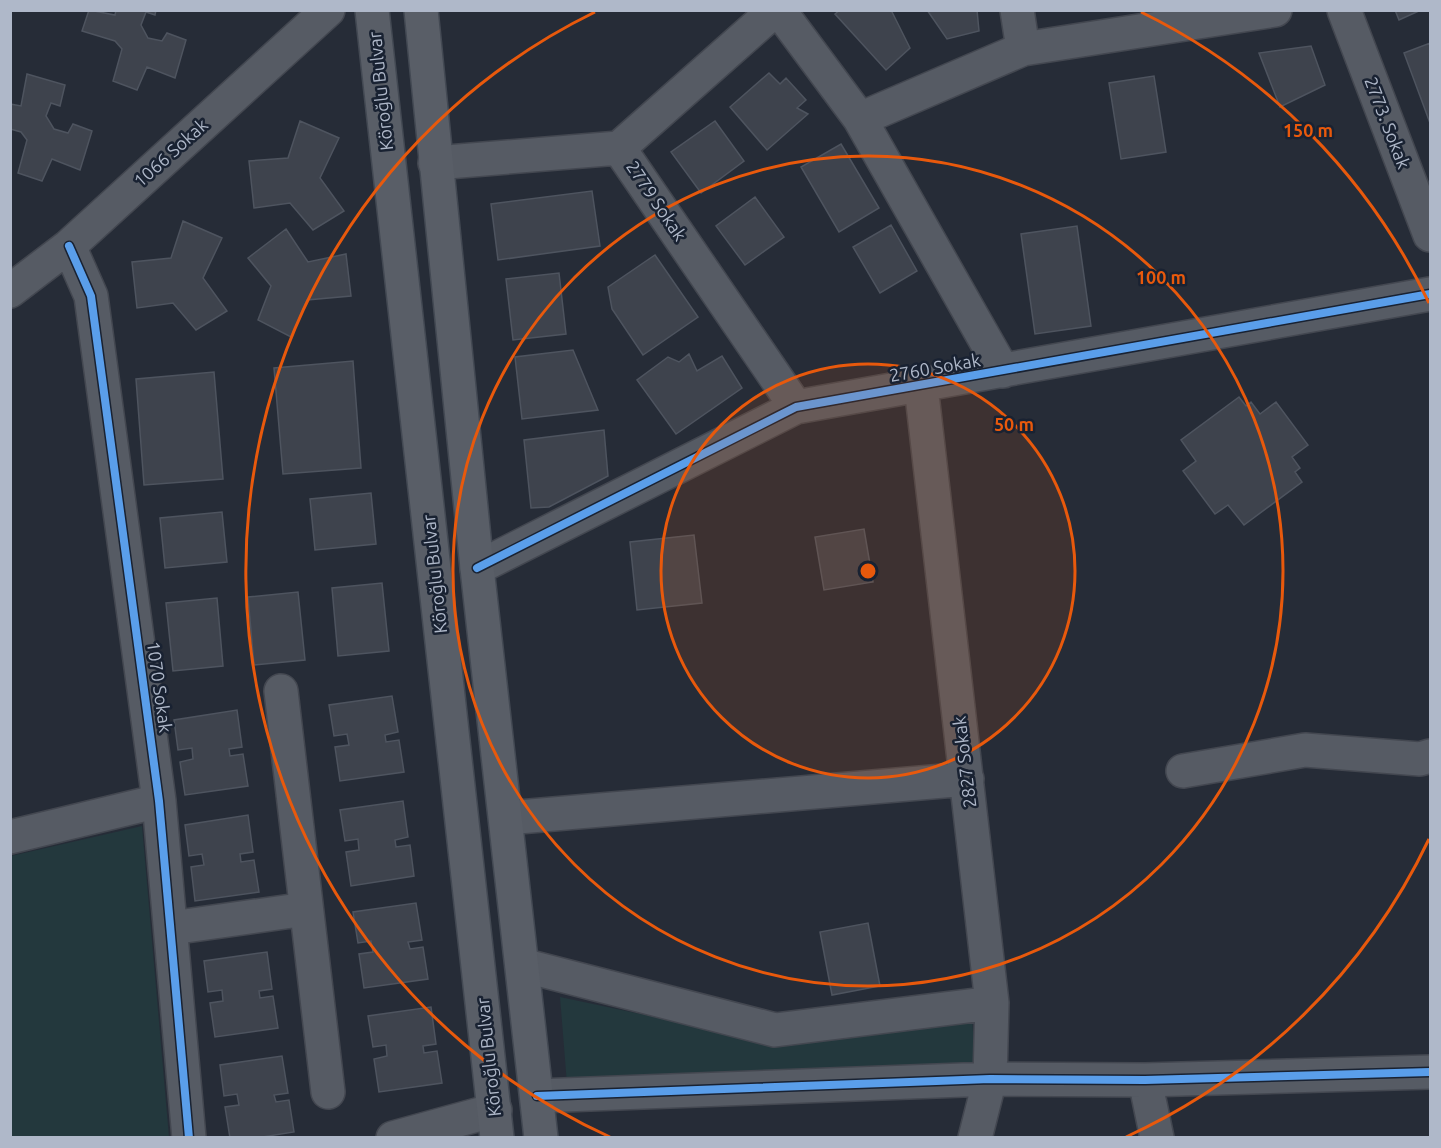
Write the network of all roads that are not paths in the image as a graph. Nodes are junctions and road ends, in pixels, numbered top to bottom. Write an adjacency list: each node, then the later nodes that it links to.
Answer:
1 (328, 10): 13 (street, 1066 Sokak)
2 (372, 10): 36 (main road, Köroğlu Bulvar)
3 (421, 10): 11 (main road)
4 (777, 10): 9 (street); 10 (street)
5 (1017, 10): 8 (street)
6 (1275, 10): 8 (street)
7 (1344, 10): 12 (street, 2773. Sokak)
8 (1023, 49): 9 (street)
9 (860, 119): 16 (street)
10 (620, 148): 11 (street, 2779 Sokak); 18 (street, 2779 Sokak)
11 (435, 162): 19 (main road)
12 (1431, 235)
13 (69, 246): 14 (street, 1066 Sokak); 24 (street, 1070 Sokak)
14 (10, 291)
15 (1431, 294): 16 (street, 2760 Sokak)
16 (1004, 371): 17 (street, 2760 Sokak)
17 (921, 386): 18 (street, 2760 Sokak); 23 (street, 2827 Sokak)
18 (796, 407): 19 (street, 2760 Sokak)
19 (477, 568): 25 (main road)
20 (281, 691): 27 (street)
21 (1431, 756): 22 (street)
22 (1183, 771)
23 (968, 779): 25 (street); 30 (street, 2827 Sokak)
24 (159, 801): 26 (street); 28 (street, 1070 Sokak)
25 (506, 818): 29 (main road)
26 (10, 837)
27 (306, 909): 28 (street); 34 (street)
28 (171, 928): 37 (street, 1070 Sokak)
29 (522, 965): 30 (street); 35 (main road)
30 (993, 1003): 32 (street, 2827 Sokak)
31 (1431, 1072): 33 (street)
32 (990, 1079): 33 (street); 35 (street); 40 (street, 2827 Sokak)
33 (1145, 1080): 41 (street)
34 (328, 1092)
35 (537, 1096): 39 (main road)
36 (496, 1124): 38 (street)
37 (189, 1137)
38 (393, 1137)
39 (541, 1137)
40 (975, 1137)
41 (1157, 1137)

